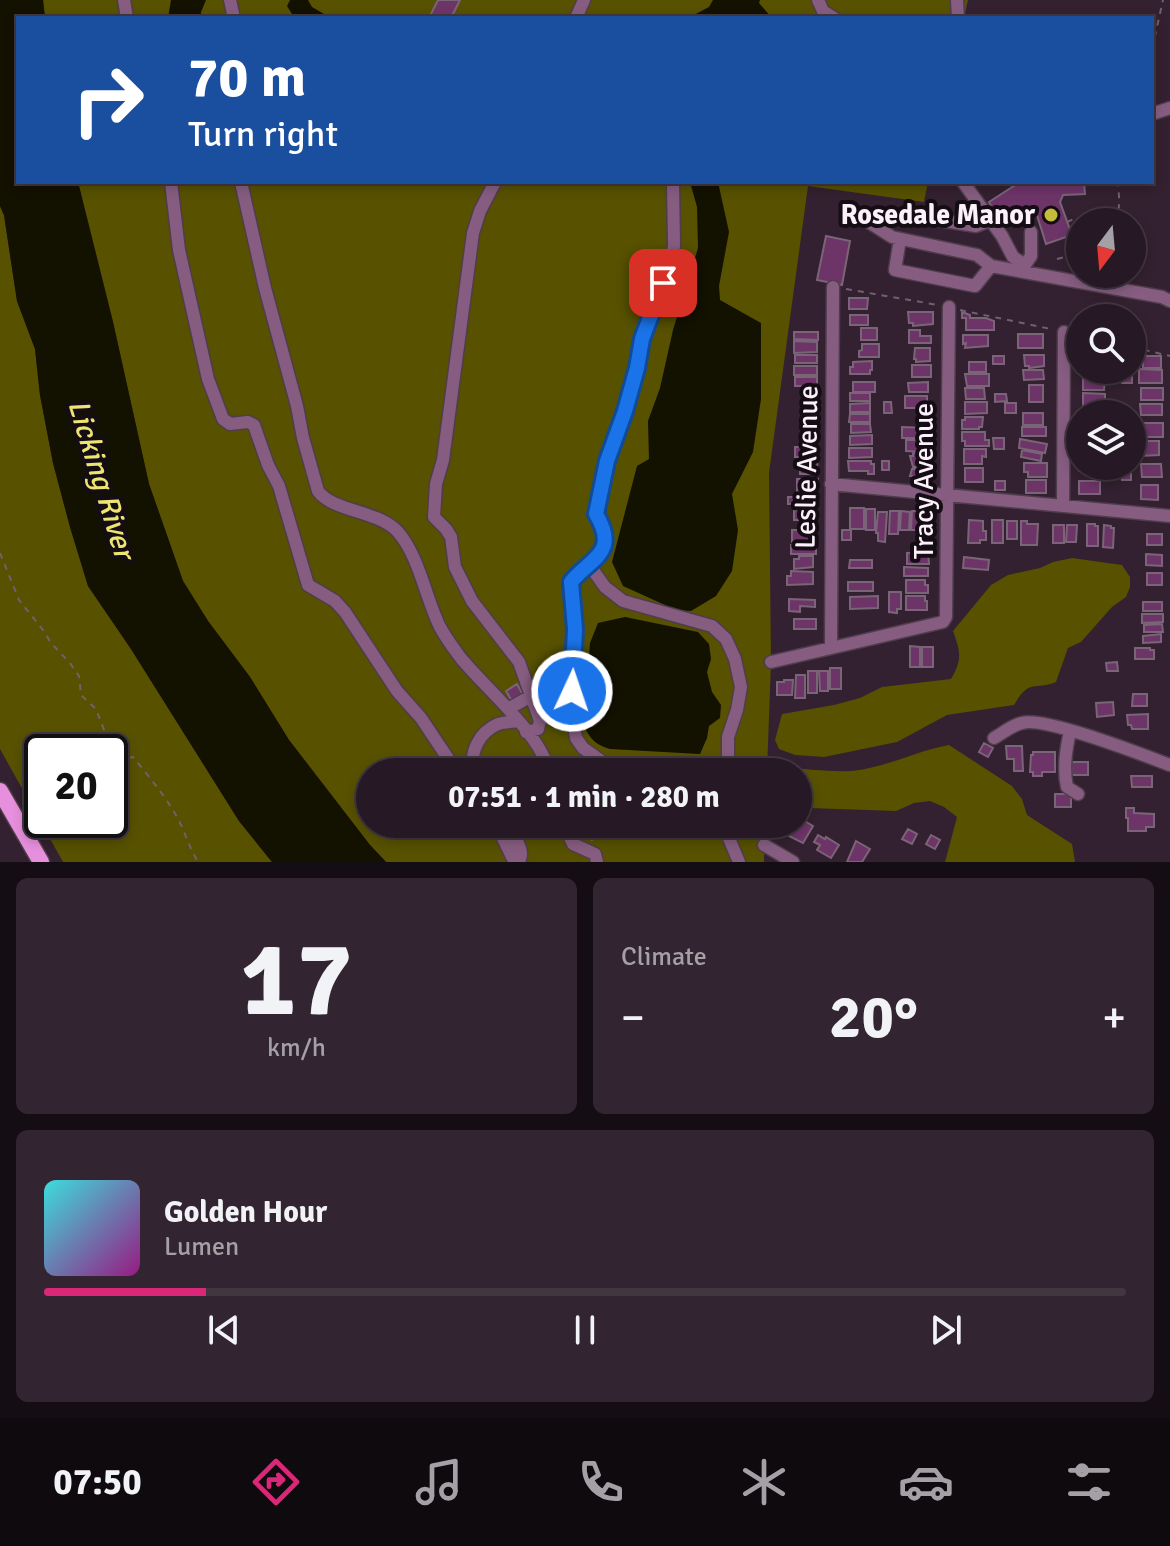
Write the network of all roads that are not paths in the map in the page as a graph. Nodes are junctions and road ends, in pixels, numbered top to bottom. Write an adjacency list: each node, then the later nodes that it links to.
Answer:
1 (818, 0): 2 (street)
2 (831, 16)
3 (171, 184): 33 (street)
4 (241, 184): 28 (street)
5 (494, 184): 27 (street)
6 (673, 184): 23 (street)
7 (964, 184): 10 (street)
8 (908, 215): 10 (street)
9 (864, 219): 12 (street)
10 (991, 220): 14 (street)
11 (1031, 232): 14 (street)
12 (900, 239): 13 (street); 13 (street)
13 (991, 266): 14 (street)
14 (1024, 268): 16 (street)
15 (833, 287): 19 (street, Leslie Avenue)
16 (1170, 301)
17 (949, 307): 20 (street, Tracy Avenue)
18 (1064, 332): 21 (street)
19 (831, 484): 20 (street); 24 (street, Leslie Avenue)
20 (947, 495): 21 (street); 24 (street, Tracy Avenue)
21 (1063, 505): 22 (street)
22 (1170, 516)
23 (590, 566): 26 (street); 37 (street)
24 (831, 648): 25 (street)
25 (771, 662)
26 (572, 673): 27 (street); 36 (street)
27 (532, 695): 28 (street); 31 (street)
28 (508, 709): 29 (street)
29 (518, 721): 31 (street); 34 (street)
30 (1070, 731): 32 (street); 38 (street); 40 (street)
31 (526, 732): 35 (street)
32 (994, 738)
33 (448, 758)
34 (472, 758)
35 (544, 758)
36 (597, 758)
37 (728, 758)
38 (1170, 765)
39 (0, 791): 46 (main road)
40 (1078, 794)
41 (503, 838): 42 (street)
42 (514, 838)
43 (570, 838): 47 (street)
44 (729, 838): 48 (street)
45 (764, 845): 49 (street)
46 (41, 862)
47 (597, 862)
48 (739, 862)
49 (793, 862)

